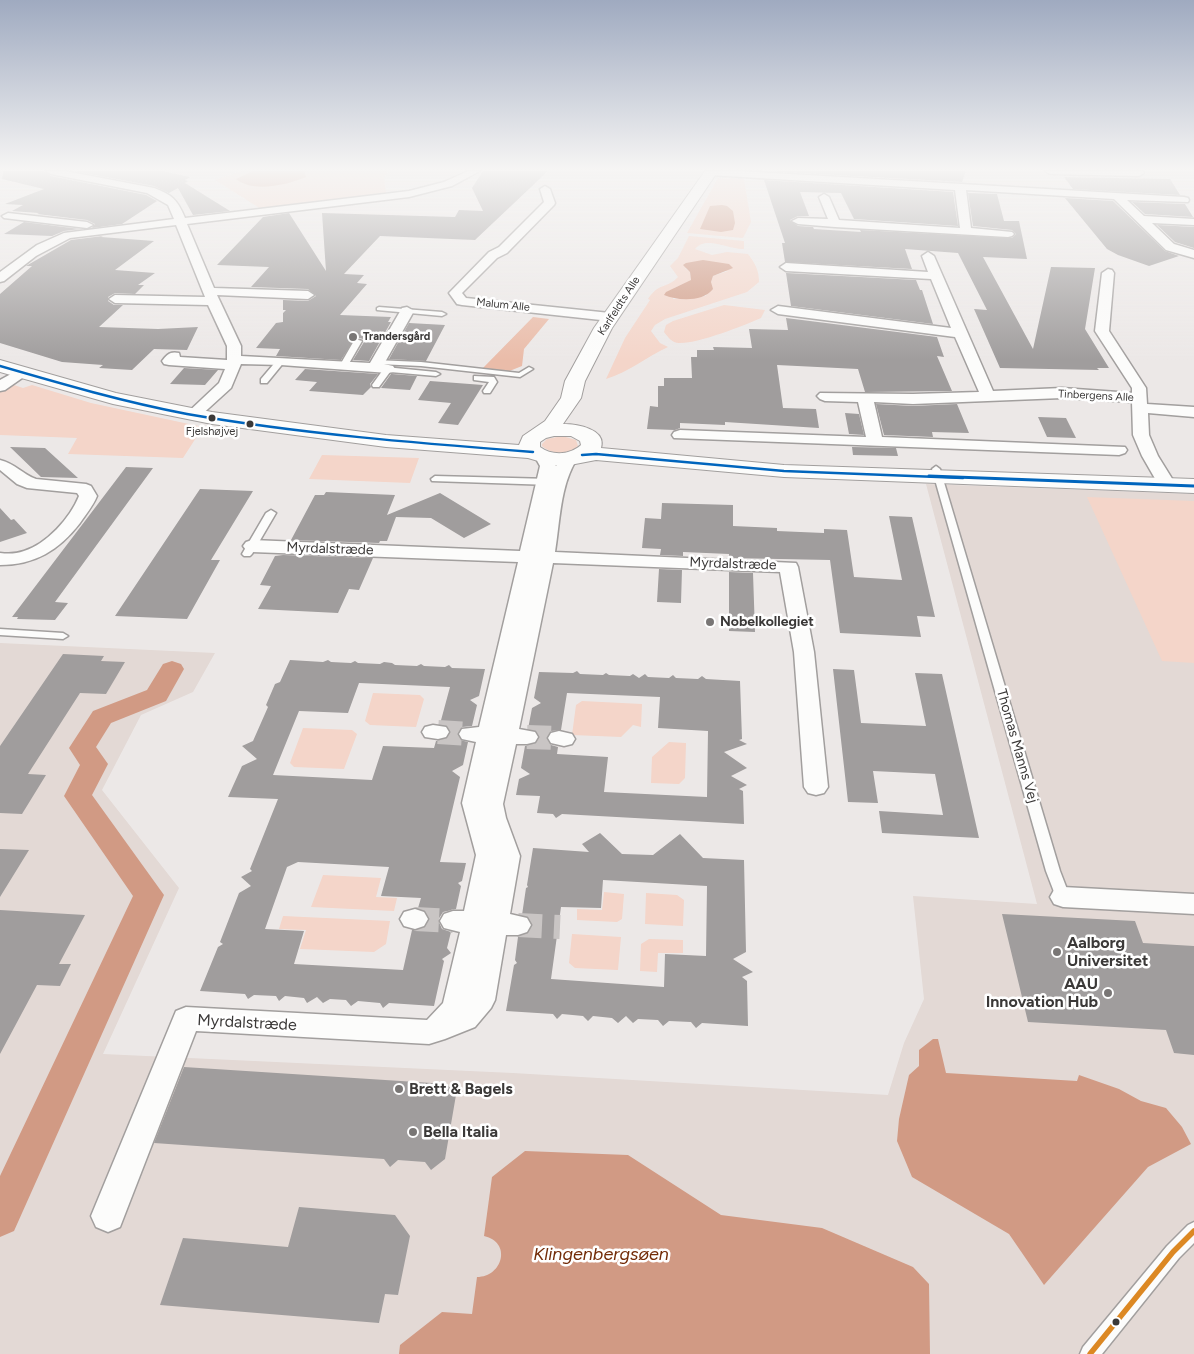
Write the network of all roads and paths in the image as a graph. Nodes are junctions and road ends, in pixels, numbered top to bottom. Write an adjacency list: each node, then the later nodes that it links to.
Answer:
1 (78, 234): 11 (street)
2 (186, 234): 13 (street)
3 (519, 234): 19 (street, Malum Alle)
4 (667, 234): 19 (street, Karlfeldts Alle)
5 (1157, 234): 6 (street)
6 (1194, 254)
7 (928, 256): 10 (street)
8 (786, 267): 10 (street)
9 (1108, 273): 38 (street)
10 (937, 276): 20 (street)
11 (0, 278)
12 (308, 295): 13 (street)
13 (211, 296): 14 (street); 24 (street)
14 (115, 299)
15 (379, 309): 17 (lane)
16 (778, 309): 20 (street)
17 (407, 311): 18 (lane); 27 (street)
18 (442, 314)
19 (610, 317): 36 (street, Karlfeldts Alle)
20 (959, 333): 35 (street)
21 (358, 341): 26 (lane)
22 (174, 356): 24 (street)
23 (281, 361): 24 (street); 26 (street); 30 (lane)
24 (234, 362): 40 (street)
25 (0, 366): 29 (street)
26 (344, 366): 27 (street)
27 (380, 366): 28 (lane); 31 (lane); 33 (lane)
28 (529, 370)
29 (20, 373): 32 (street); 40 (street)
30 (264, 380)
31 (376, 385)
32 (0, 387)
33 (487, 392)
34 (825, 396): 37 (street, Tinbergens Alle)
35 (989, 396): 37 (street, Tinbergens Alle); 38 (street, Tinbergens Alle)
36 (571, 398): 43 (street, Karlfeldts Alle); 44 (street, Karlfeldts Alle)
37 (865, 398): 42 (street)
38 (1140, 403): 39 (street); 50 (street, Tinbergens Alle)
39 (1194, 412)
40 (193, 415): 43 (street)
41 (680, 435): 42 (street)
42 (875, 442): 45 (street)
43 (539, 444): 44 (street); 44 (street); 51 (street, Myrdalstræde)
44 (580, 446): 47 (street); 51 (street, Myrdalstræde)
45 (1119, 450)
46 (0, 465): 56 (street)
47 (937, 473): 50 (street); 60 (lane, Thomas Manns Vej)
48 (1194, 478): 50 (street)
49 (435, 479): 51 (lane)
50 (1165, 481): 52 (street)
51 (551, 482): 55 (street, Myrdalstræde)
52 (1194, 486)
53 (271, 513): 54 (lane)
54 (250, 550): 55 (street, Myrdalstræde)
55 (536, 556): 59 (street, Myrdalstræde); 62 (street, Myrdalstræde)
56 (0, 559)
57 (0, 632): 58 (lane)
58 (63, 636)
59 (816, 787)
60 (1063, 897): 61 (street, Thomas Manns Vej)
61 (1194, 904)
62 (108, 1216)
63 (1194, 1231): 64 (lane)
64 (1090, 1354)

